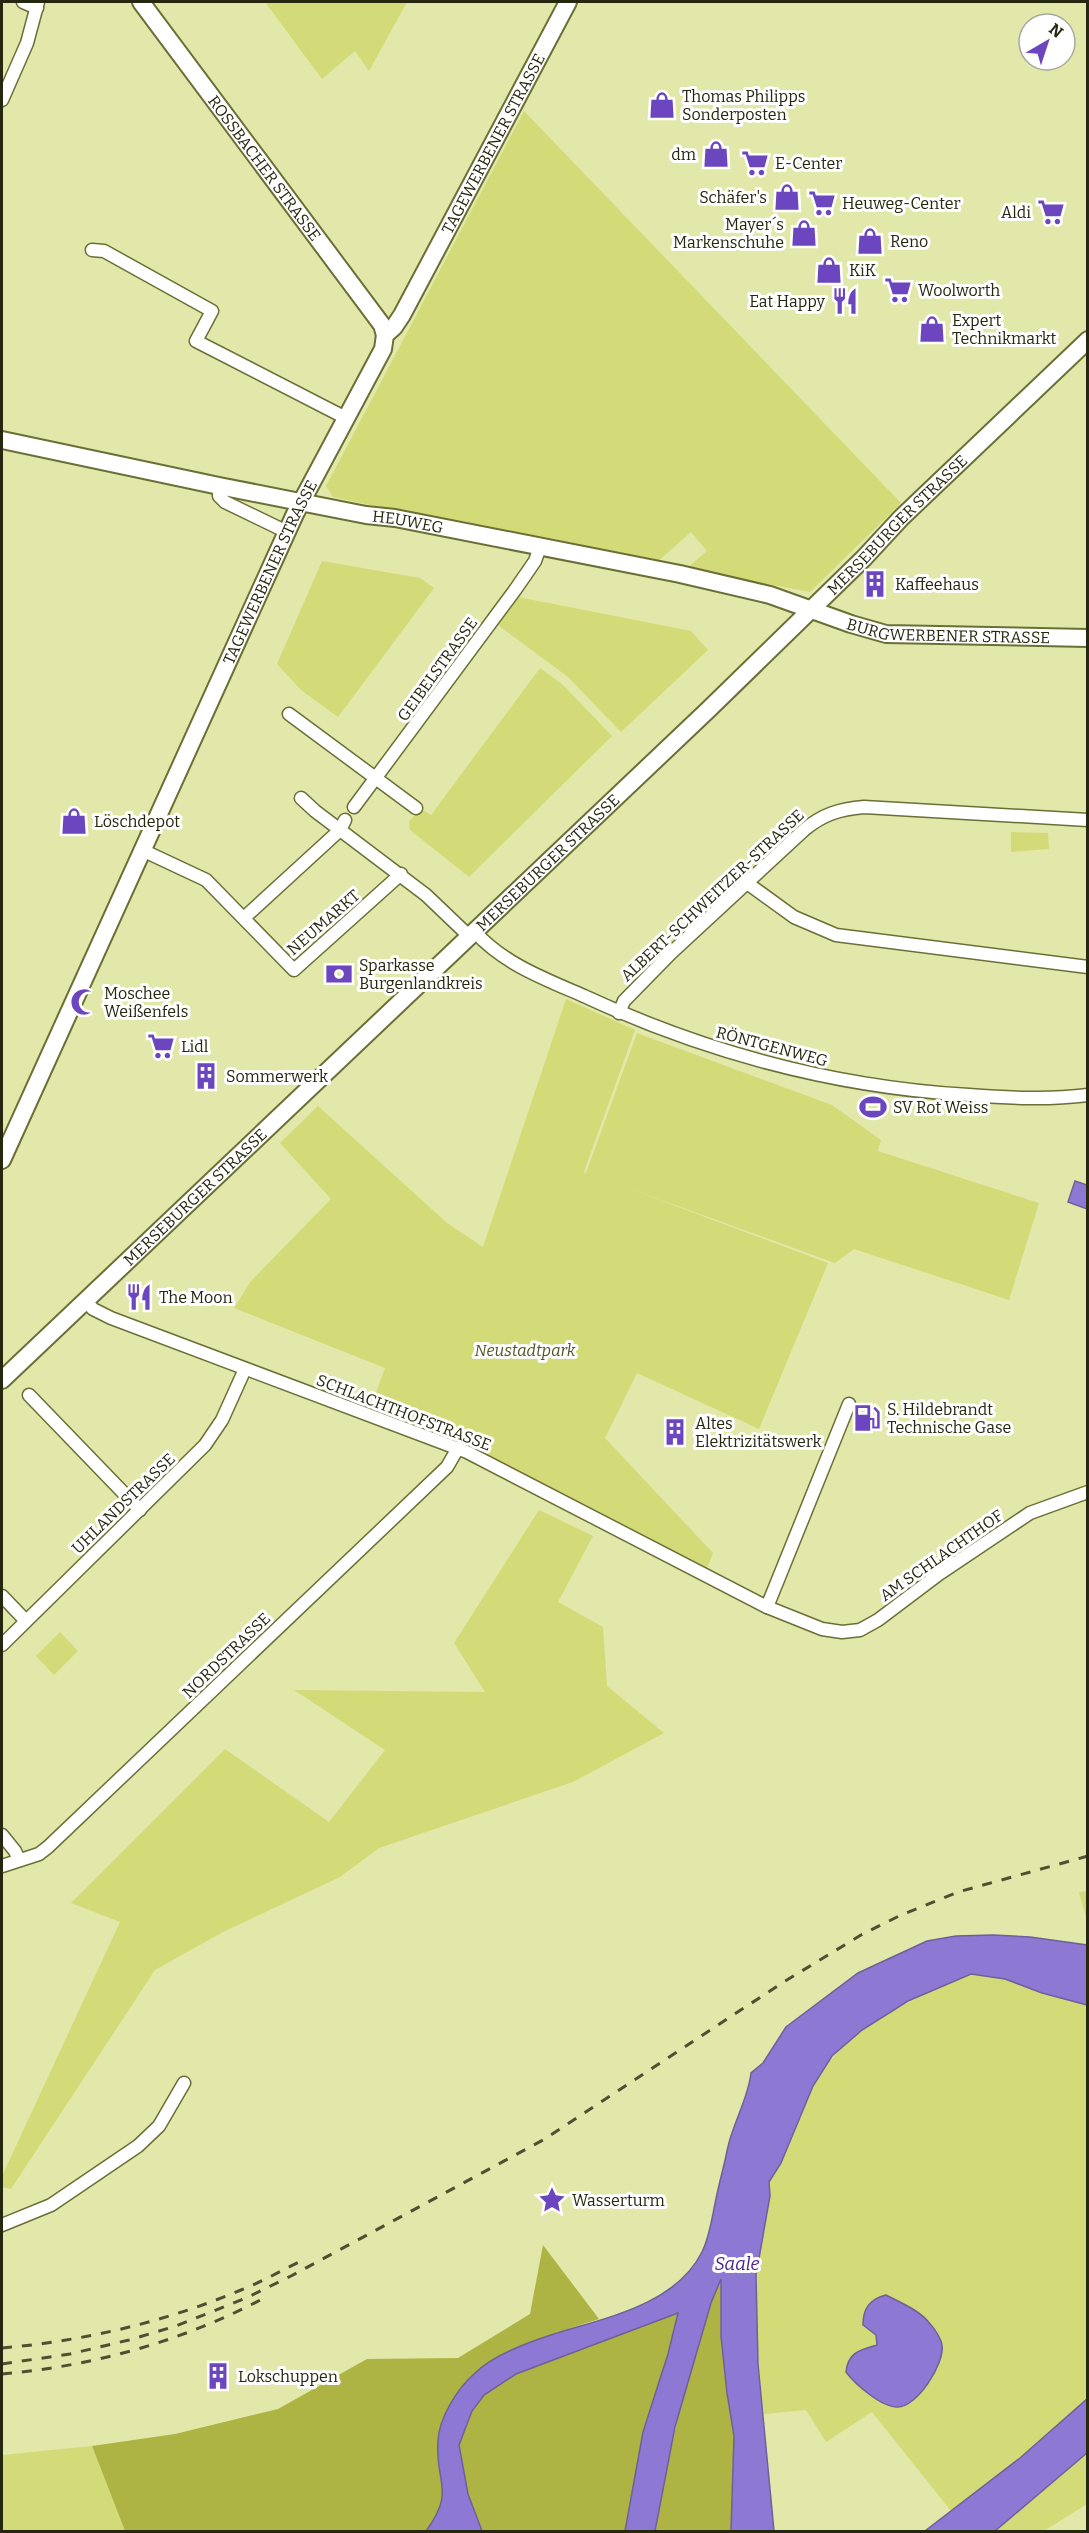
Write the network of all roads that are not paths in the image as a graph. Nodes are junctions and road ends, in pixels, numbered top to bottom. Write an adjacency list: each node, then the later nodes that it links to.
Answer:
1 (23, 2): 4 (street)
2 (141, 2): 7 (street, ROSSBACHER STRASSE)
3 (568, 2): 7 (street, TAGEWERBENER STRASSE)
4 (37, 5): 5 (street)
5 (2, 100)
6 (92, 250): 9 (street)
7 (385, 335): 9 (street, TAGEWERBENER STRASSE)
8 (1088, 340): 15 (street, MERSEBURGER STRASSE)
9 (346, 418): 12 (street, TAGEWERBENER STRASSE)
10 (2, 440): 11 (street, HEUWEG)
11 (219, 486): 12 (street, HEUWEG); 13 (street)
12 (302, 501): 13 (street, TAGEWERBENER STRASSE); 14 (street, HEUWEG)
13 (287, 532): 24 (street, TAGEWERBENER STRASSE)
14 (540, 547): 15 (street, HEUWEG); 18 (street, GEIBELSTRASSE)
15 (812, 609): 16 (street, BURGWERBENER STRASSE); 28 (street, MERSEBURGER STRASSE)
16 (1088, 638)
17 (289, 714): 18 (street)
18 (376, 779): 20 (street, GEIBELSTRASSE); 21 (street)
19 (301, 798): 23 (street, RÖNTGENWEG)
20 (354, 807)
21 (416, 808)
22 (1088, 820): 26 (street, ALBERT-SCHWEITZER-STRASSE)
23 (342, 825): 25 (street, RÖNTGENWEG); 27 (street)
24 (142, 850): 27 (street, NEUMARKT); 32 (street, TAGEWERBENER STRASSE)
25 (401, 874): 27 (street, NEUMARKT); 28 (street, RÖNTGENWEG)
26 (747, 883): 29 (street); 30 (street, ALBERT-SCHWEITZER-STRASSE)
27 (245, 917)
28 (472, 934): 30 (street, RÖNTGENWEG); 33 (street, MERSEBURGER STRASSE)
29 (1088, 967)
30 (619, 1013): 31 (street, RÖNTGENWEG)
31 (1088, 1095)
32 (2, 1160)
33 (85, 1300): 34 (street, SCHLACHTHOFSTRASSE); 35 (street, MERSEBURGER STRASSE)
34 (245, 1369): 38 (street, SCHLACHTHOFSTRASSE); 40 (street, UHLANDSTRASSE)
35 (2, 1380)
36 (29, 1395): 40 (street)
37 (849, 1404): 42 (street)
38 (458, 1448): 42 (street, SCHLACHTHOFSTRASSE); 47 (street, NORDSTRASSE)
39 (1088, 1492): 44 (street, AM SCHLACHTHOF)
40 (140, 1510): 43 (street, UHLANDSTRASSE)
41 (2, 1596): 43 (street)
42 (767, 1606): 44 (street, SCHLACHTHOFSTRASSE)
43 (26, 1621): 45 (street, UHLANDSTRASSE)
44 (812, 1626)
45 (2, 1645)
46 (2, 1835): 47 (street)
47 (19, 1860): 48 (street, NORDSTRASSE)
48 (2, 1866)
49 (184, 2083): 50 (street)
50 (2, 2225)

